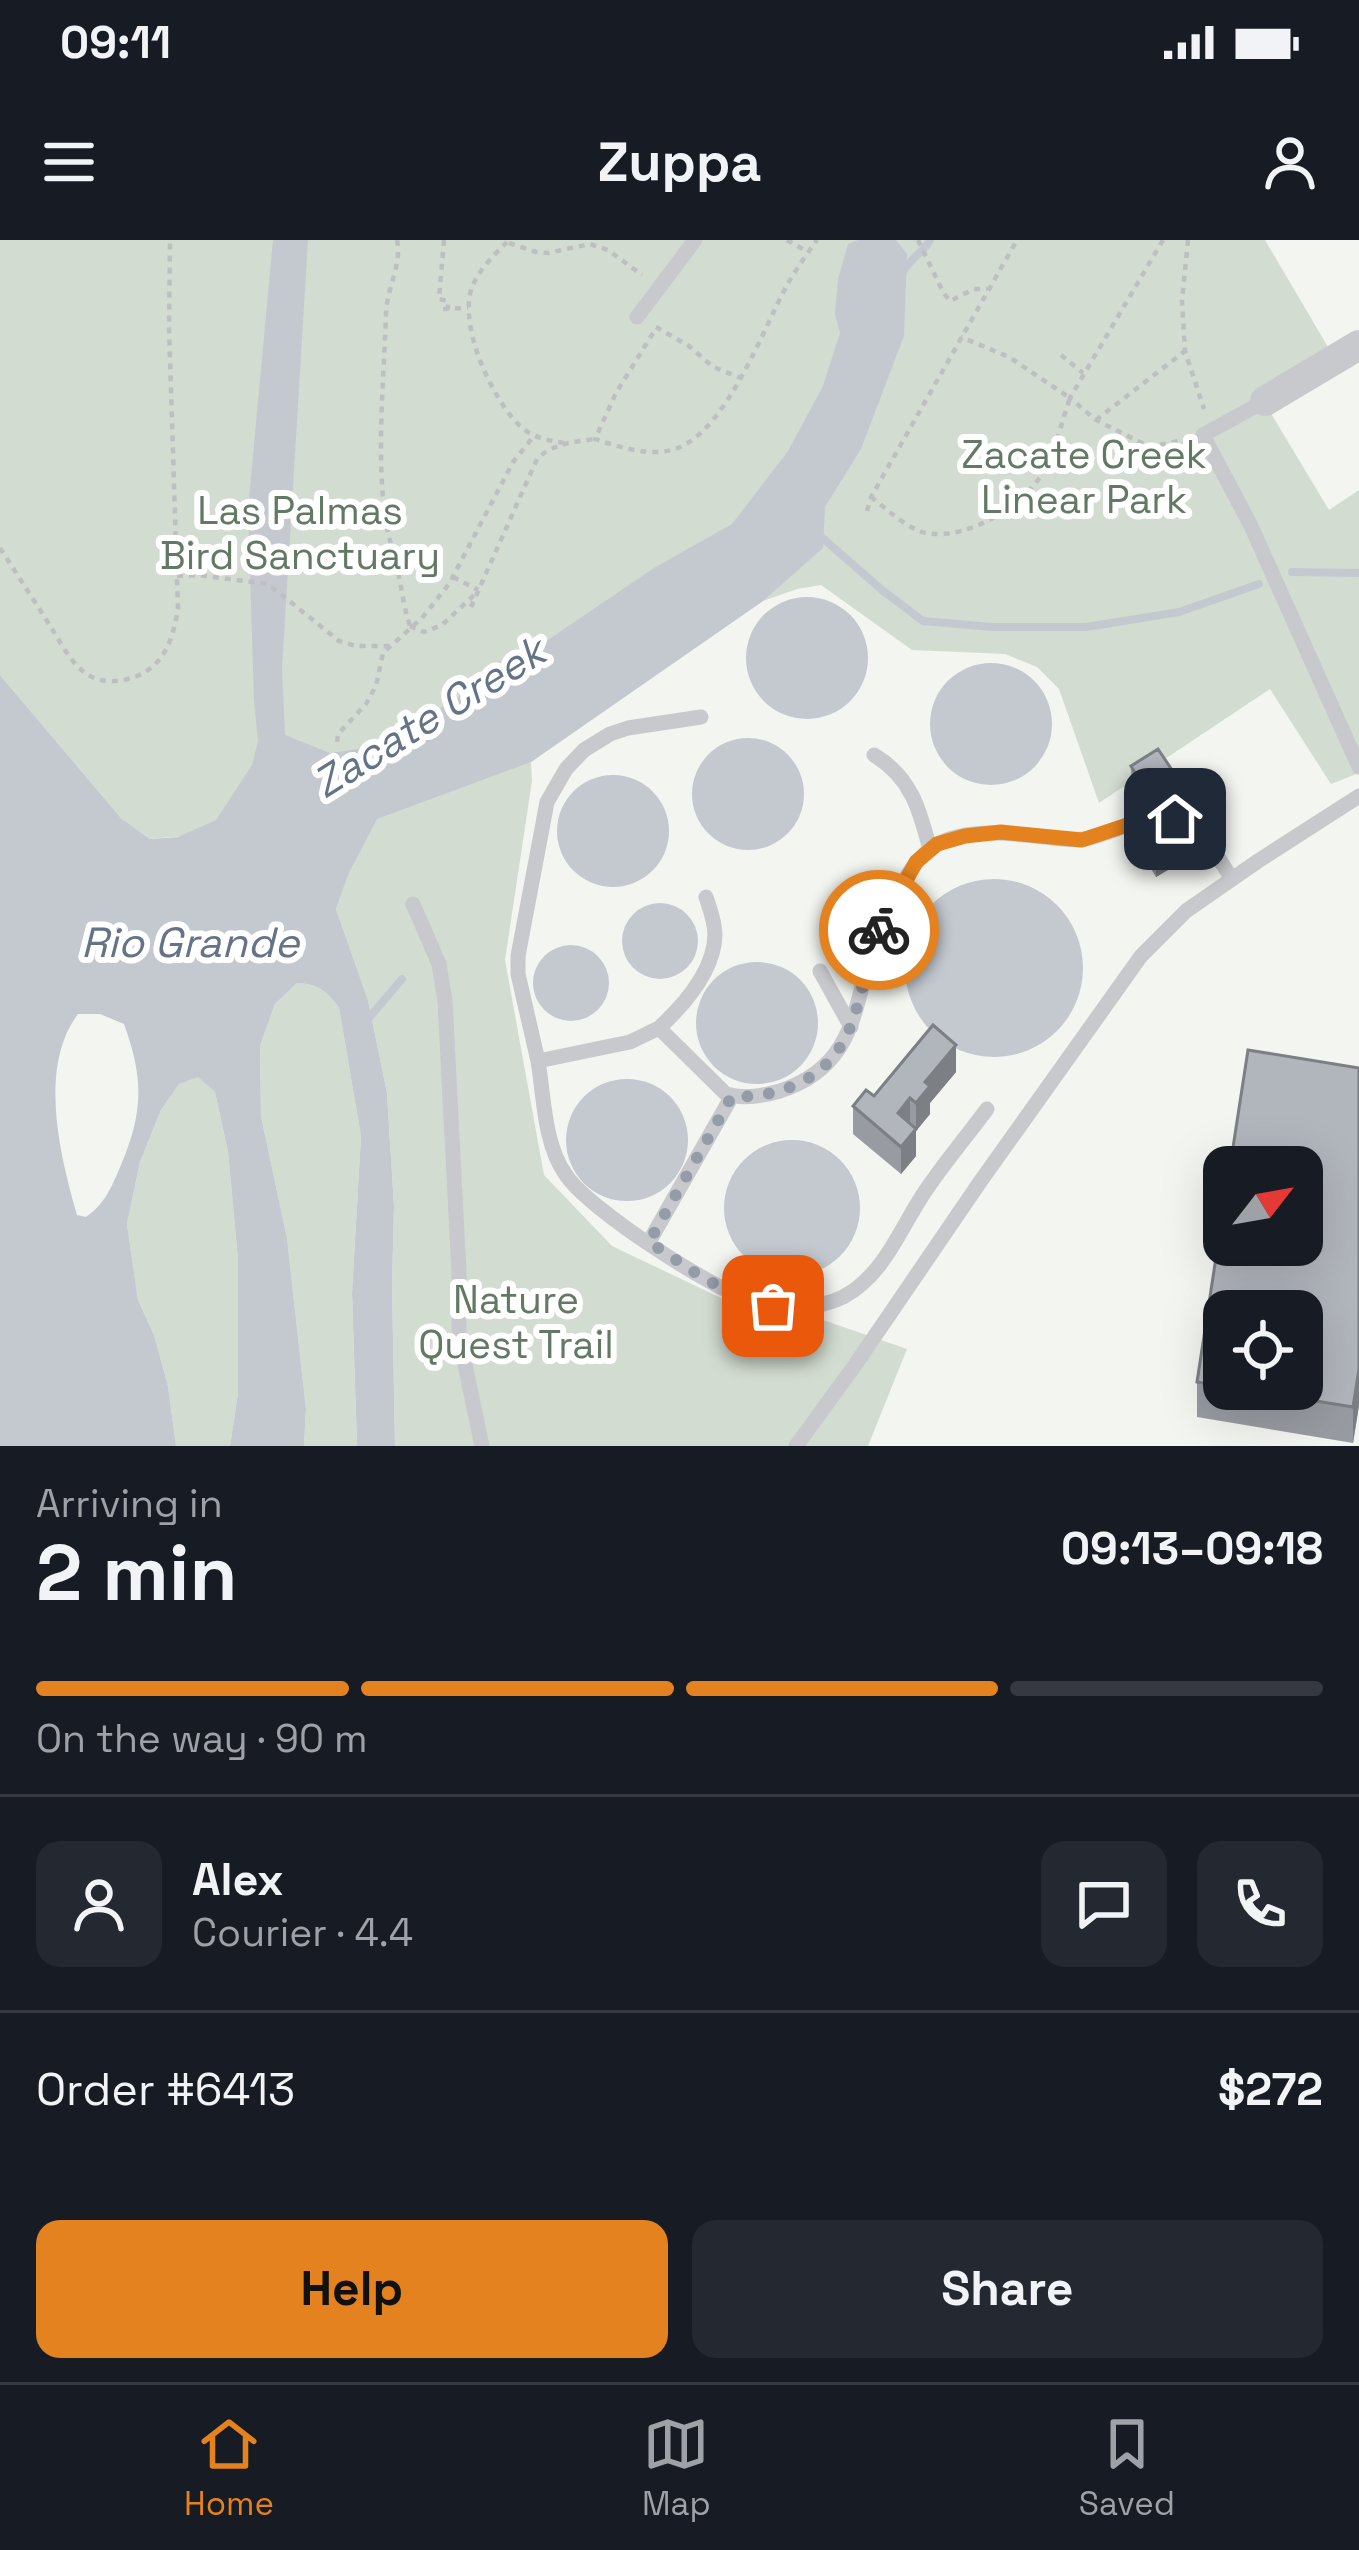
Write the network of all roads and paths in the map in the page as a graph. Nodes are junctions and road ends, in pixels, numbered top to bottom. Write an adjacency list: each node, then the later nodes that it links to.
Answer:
1 (170, 240): 33 (path)
2 (397, 240): 37 (path)
3 (444, 240): 15 (path)
4 (695, 240): 13 (lane)
5 (787, 240): 12 (path)
6 (817, 240): 12 (path)
7 (918, 240): 14 (path)
8 (1017, 240): 14 (path)
9 (1163, 240): 21 (path)
10 (1188, 240): 19 (path)
11 (507, 241): 13 (path); 15 (path)
12 (808, 252): 22 (path)
13 (659, 287): 16 (lane)
14 (988, 289): 17 (path)
15 (468, 308): 27 (path)
16 (637, 317)
17 (961, 337): 23 (path); 30 (path)
18 (1359, 345): 24 (street)
19 (1185, 351): 25 (path); 26 (path)
20 (1061, 355): 21 (path)
21 (1083, 374): 23 (path)
22 (741, 378): 28 (path); 28 (path)
23 (1070, 398): 25 (path); 30 (path)
24 (1265, 401): 26 (lane)
25 (1096, 420): 26 (path)
26 (1203, 435): 42 (lane)
27 (534, 436): 29 (path); 34 (path)
28 (595, 439): 29 (path)
29 (564, 443): 35 (path)
30 (871, 497): 31 (path)
31 (867, 511)
32 (0, 548): 33 (path)
33 (177, 576): 38 (path)
34 (453, 577): 35 (path); 37 (path)
35 (478, 590): 36 (path); 37 (path)
36 (471, 608)
37 (410, 626): 38 (path)
38 (390, 646): 40 (path)
39 (700, 717): 51 (lane)
40 (337, 742)
41 (874, 754): 44 (lane)
42 (1359, 767)
43 (1359, 796): 45 (lane)
44 (930, 850): 45 (lane); 49 (lane)
45 (1232, 879): 56 (lane)
46 (706, 897): 50 (lane)
47 (413, 904): 55 (lane)
48 (820, 971): 49 (lane)
49 (851, 1027): 52 (lane)
50 (659, 1028): 51 (lane); 52 (lane)
51 (538, 1060): 54 (lane)
52 (732, 1096): 54 (lane)
53 (987, 1109): 54 (lane)
54 (649, 1242)
55 (482, 1446)
56 (796, 1446)

